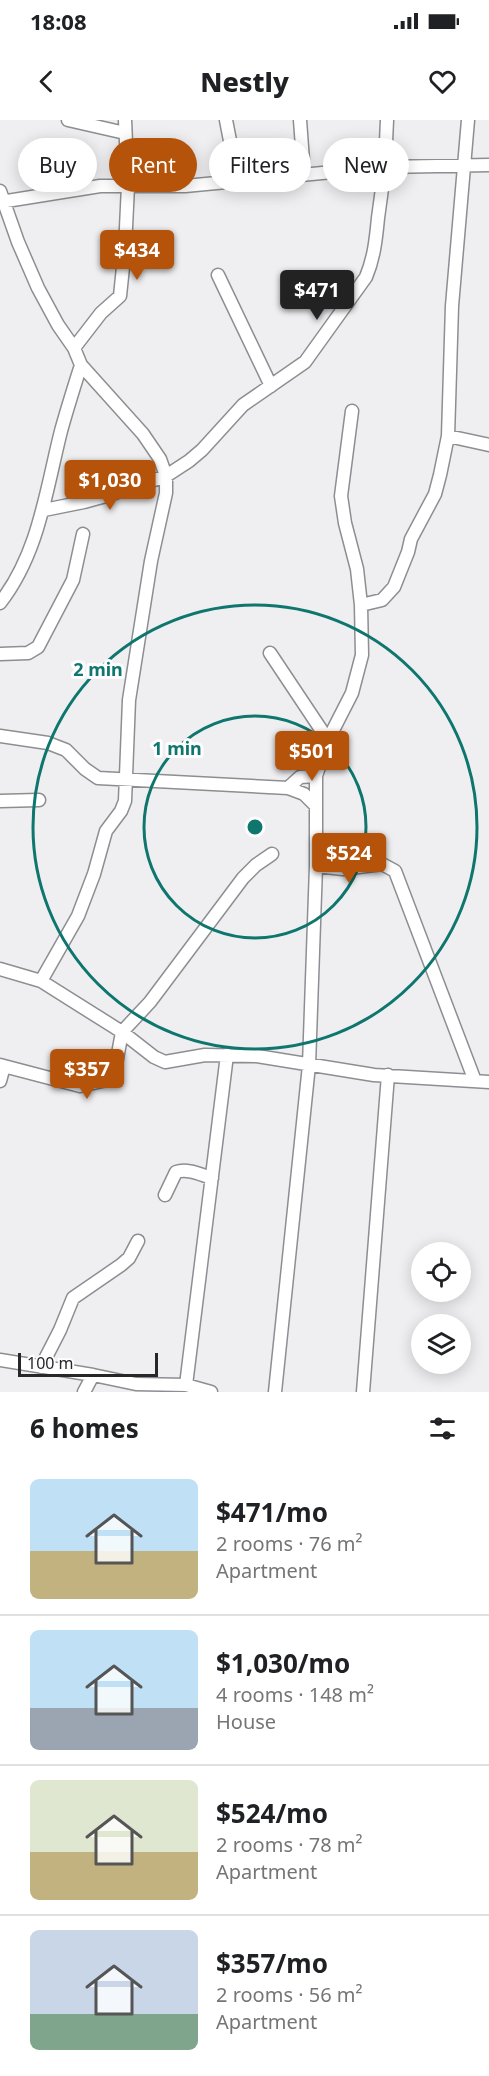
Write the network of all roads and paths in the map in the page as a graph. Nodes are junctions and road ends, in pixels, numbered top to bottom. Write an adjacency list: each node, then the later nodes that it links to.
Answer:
1 (68, 120): 7 (street)
2 (125, 120): 7 (street)
3 (226, 120): 9 (street)
4 (300, 120): 10 (street)
5 (387, 120): 11 (street)
6 (468, 120): 12 (street)
7 (125, 134): 8 (street)
8 (125, 138)
9 (229, 138)
10 (301, 138)
11 (386, 138)
12 (464, 165): 13 (street); 14 (street); 24 (street)
13 (489, 165)
14 (409, 166)
15 (109, 186): 18 (street)
16 (128, 192): 20 (street)
17 (382, 192): 22 (street)
18 (1, 198): 20 (street)
19 (218, 275): 22 (street)
20 (74, 348): 21 (street)
21 (81, 365): 26 (street); 27 (street)
22 (271, 386): 26 (street)
23 (352, 411): 30 (street)
24 (448, 436): 25 (street); 30 (street)
25 (489, 444)
26 (166, 476): 27 (street); 36 (street)
27 (44, 510): 29 (street)
28 (83, 534): 32 (street)
29 (0, 603)
30 (361, 605): 34 (street)
31 (270, 653): 34 (street)
32 (0, 654)
33 (0, 736): 36 (street)
34 (328, 740): 35 (street)
35 (316, 776): 37 (street); 40 (street)
36 (127, 780): 37 (street); 44 (street)
37 (288, 788): 40 (street)
38 (39, 800): 39 (street)
39 (0, 801)
40 (315, 806): 42 (street)
41 (272, 854): 45 (street)
42 (316, 866): 47 (street); 51 (street)
43 (0, 969): 44 (street)
44 (41, 981): 45 (street)
45 (122, 1032): 46 (street); 48 (street)
46 (226, 1055): 47 (street); 53 (street)
47 (309, 1065): 49 (street); 63 (street)
48 (2, 1066): 50 (street)
49 (388, 1075): 51 (street); 64 (street)
50 (0, 1081)
51 (475, 1081): 52 (street)
52 (489, 1082)
53 (212, 1178): 54 (street); 59 (street)
54 (165, 1195)
55 (138, 1241): 57 (street)
56 (0, 1360): 57 (street)
57 (41, 1367): 58 (street)
58 (93, 1374): 60 (street); 61 (street)
59 (186, 1385): 60 (street); 62 (street)
60 (161, 1389)
61 (84, 1392)
62 (211, 1392)
63 (275, 1392)
64 (363, 1392)

